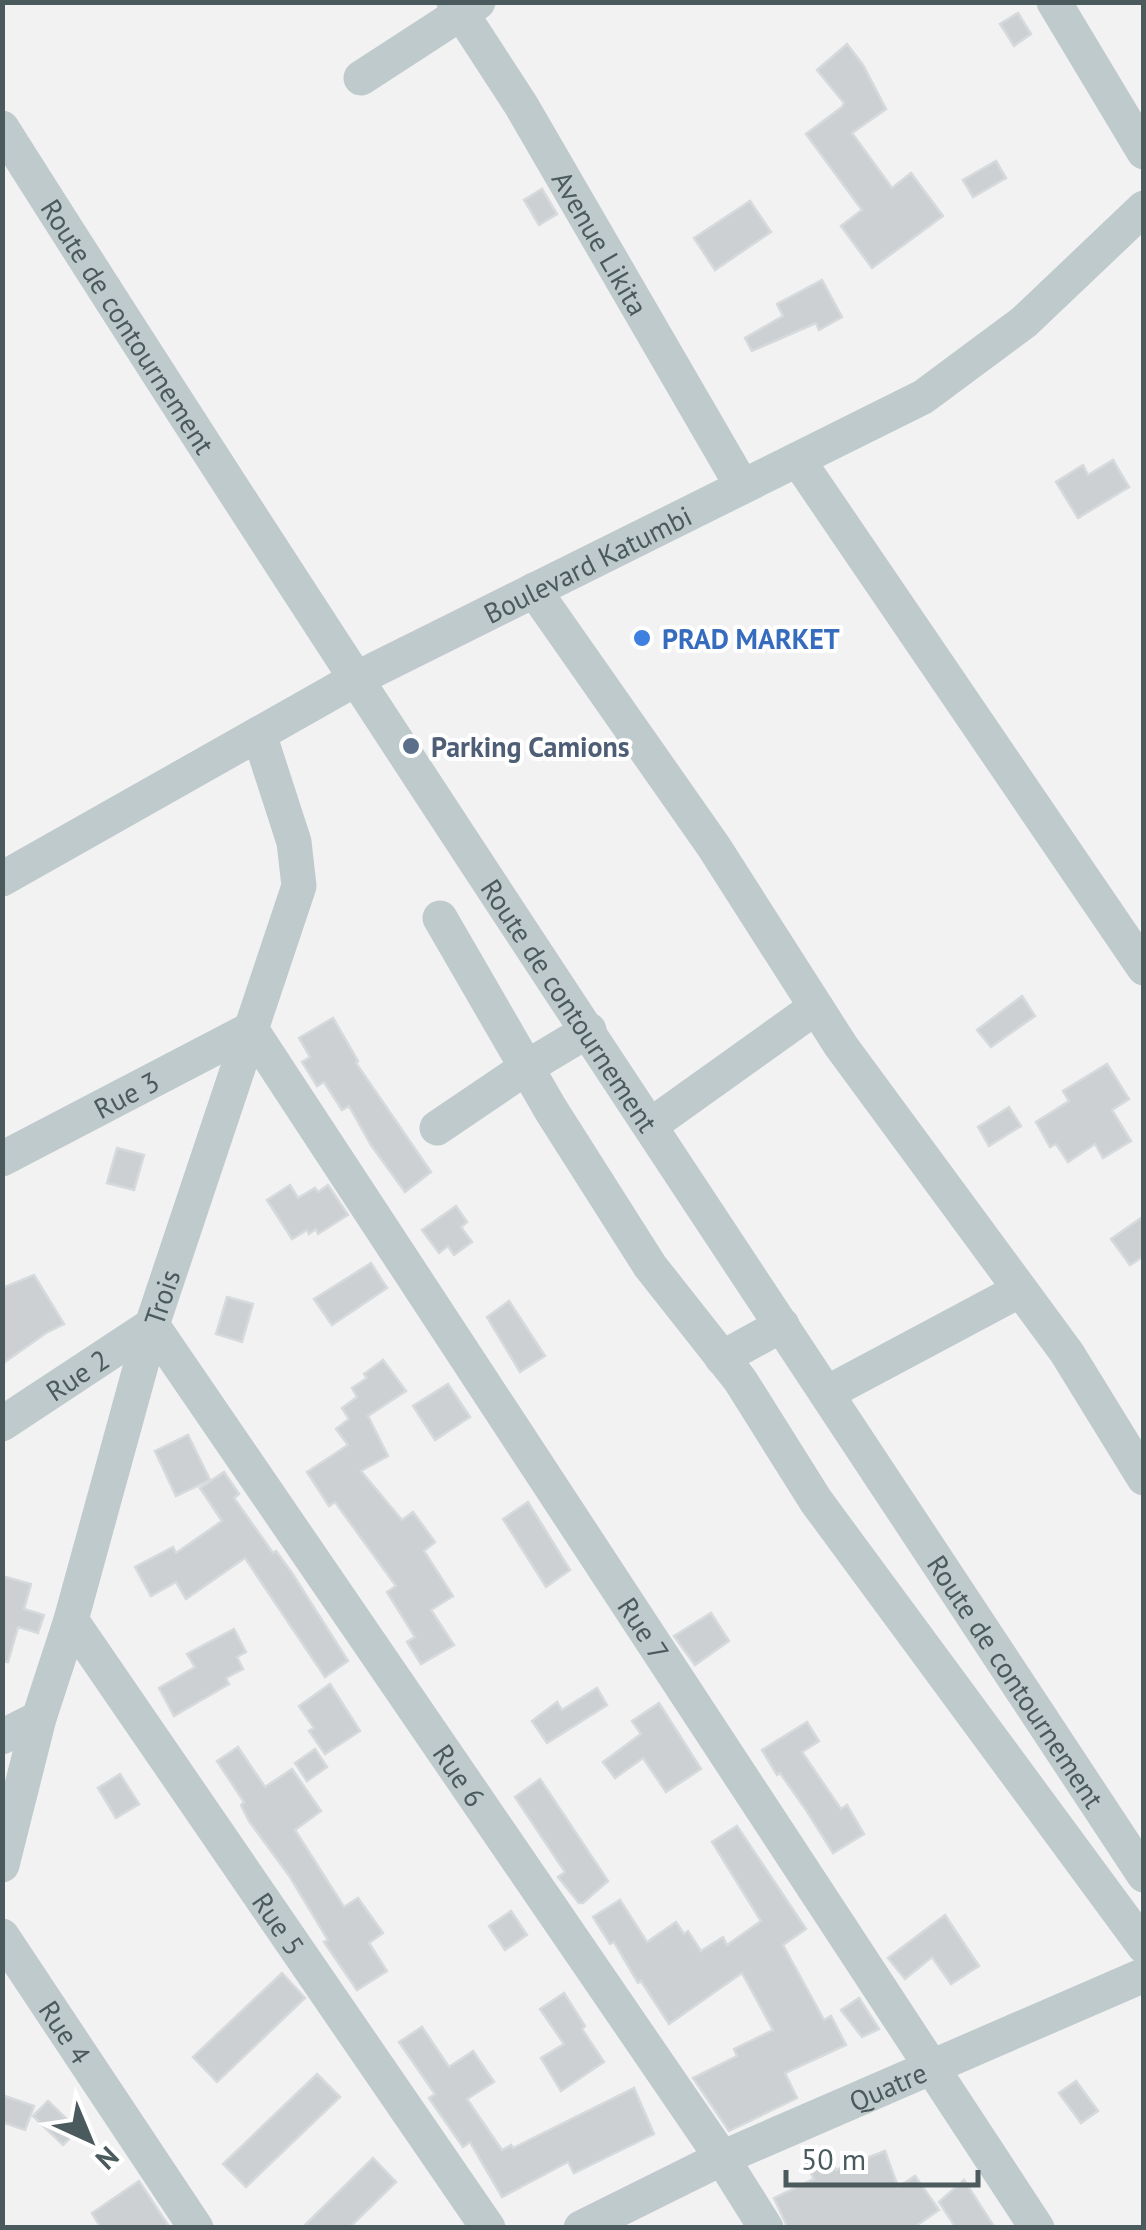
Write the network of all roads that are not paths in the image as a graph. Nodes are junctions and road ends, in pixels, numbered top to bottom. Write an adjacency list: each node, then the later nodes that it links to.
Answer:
1 (1054, 2): 5 (street)
2 (465, 6): 3 (street); 8 (street, Avenue Likita)
3 (361, 78)
4 (2, 128): 10 (street, Route de contournement)
5 (1144, 152)
6 (1144, 208): 7 (street, Boulevard Katumbi)
7 (798, 460): 8 (street, Boulevard Katumbi); 14 (street)
8 (742, 486): 9 (street, Boulevard Katumbi)
9 (534, 590): 10 (street, Boulevard Katumbi); 15 (street)
10 (354, 680): 11 (street, Boulevard Katumbi); 17 (street, Route de contournement)
11 (260, 734): 12 (street, Boulevard Katumbi); 16 (street, Trois)
12 (2, 879)
13 (440, 918): 18 (street)
14 (1144, 968)
15 (816, 1008): 19 (street); 22 (street)
16 (251, 1029): 21 (street, Rue 3); 23 (street, Trois); 37 (street, Rue 7)
17 (589, 1030): 18 (street); 19 (street, Route de contournement)
18 (526, 1067): 20 (street); 25 (street)
19 (651, 1124): 24 (street, Route de contournement)
20 (437, 1128)
21 (2, 1158)
22 (1020, 1290): 26 (street); 28 (street)
23 (152, 1324): 27 (street, Rue 2); 29 (street, Trois); 38 (street, Rue 6)
24 (782, 1325): 25 (street); 26 (street, Route de contournement)
25 (722, 1358): 35 (street)
26 (827, 1393): 33 (street, Route de contournement)
27 (2, 1424)
28 (1144, 1478)
29 (71, 1620): 30 (street, Trois); 40 (street, Rue 5)
30 (39, 1718): 31 (street); 32 (street, Trois)
31 (2, 1737)
32 (2, 1866)
33 (1144, 1876)
34 (2, 1936): 39 (street, Rue 4)
35 (1144, 1946)
36 (1144, 1975): 37 (street, Quatre)
37 (932, 2068): 38 (street, Quatre); 43 (street, Rue 7)
38 (722, 2158): 41 (street, Quatre); 42 (street, Rue 6)
39 (196, 2228)
40 (488, 2228)
41 (581, 2228)
42 (766, 2228)
43 (1037, 2228)

